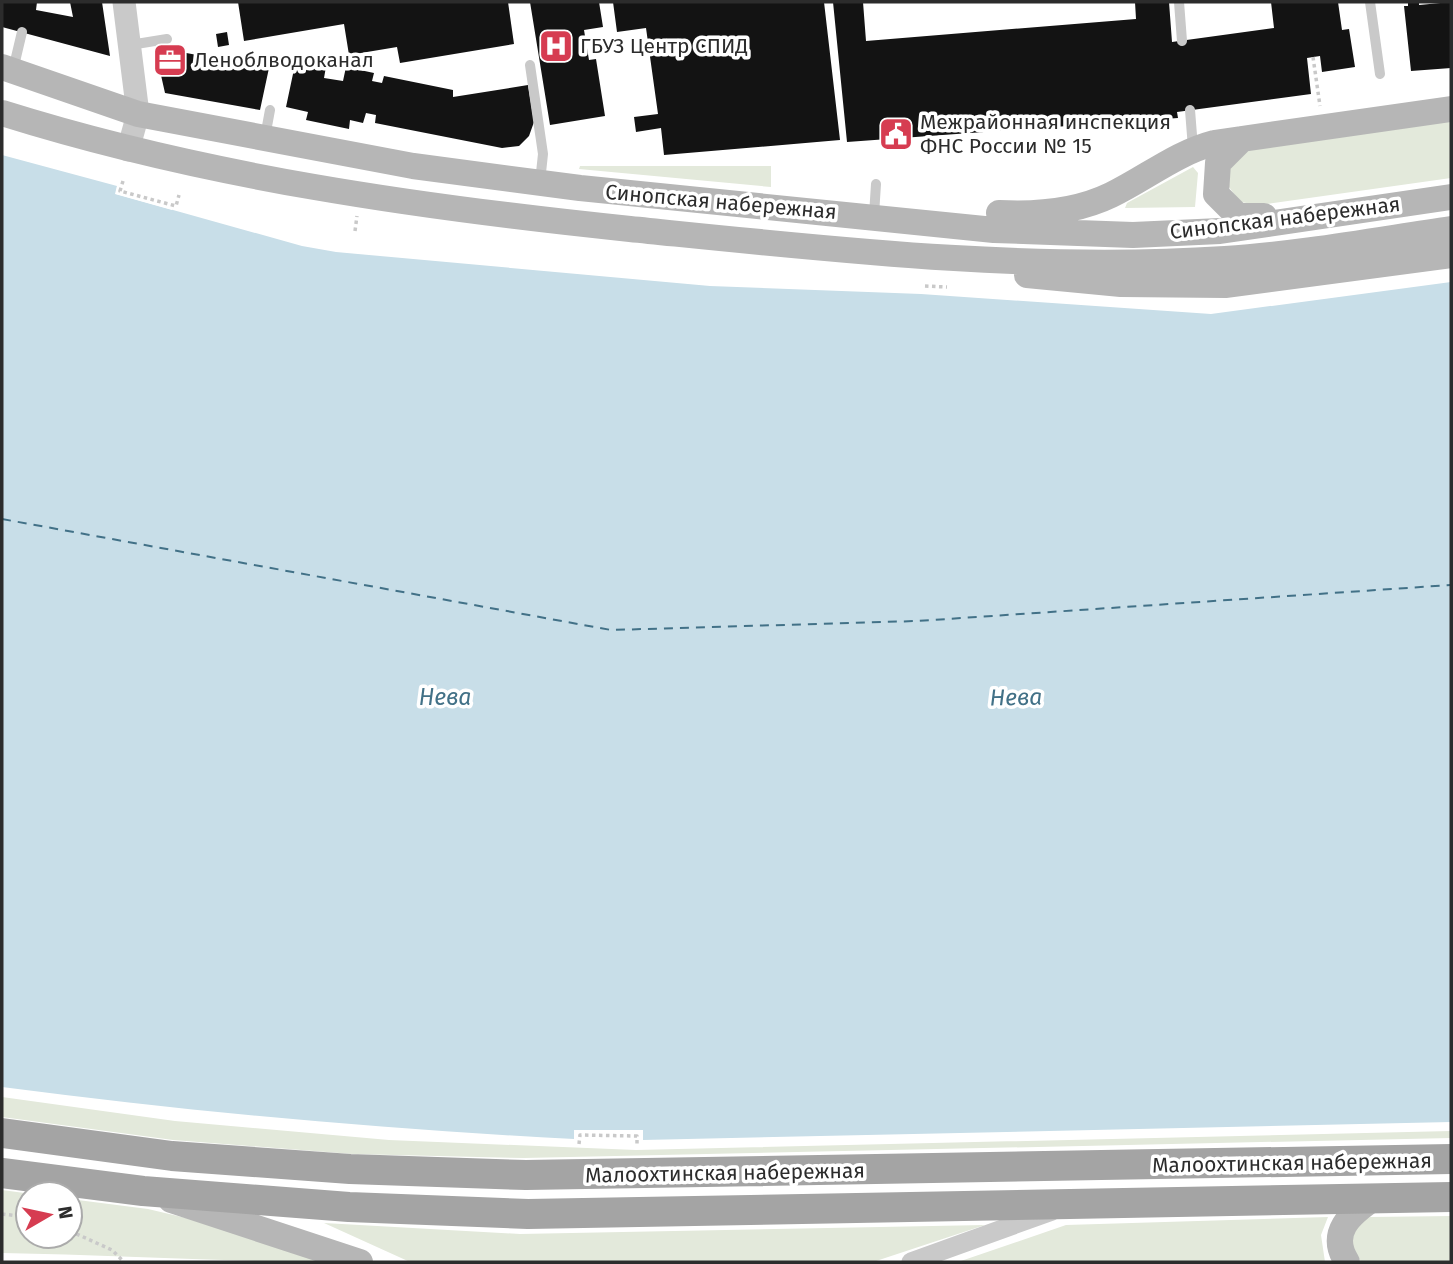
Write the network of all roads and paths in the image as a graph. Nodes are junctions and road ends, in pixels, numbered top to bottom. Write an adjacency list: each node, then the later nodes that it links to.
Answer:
1 (124, 2): 7 (street)
2 (1179, 2): 6 (lane)
3 (1370, 2): 11 (lane)
4 (22, 32): 10 (lane)
5 (167, 39): 7 (lane)
6 (1182, 41)
7 (130, 45): 17 (street)
8 (1313, 57): 15 (path)
9 (530, 65): 23 (lane)
10 (7, 69): 17 (main road, Синопская набережная)
11 (1380, 74)
12 (1451, 109): 19 (main road)
13 (270, 110): 18 (lane)
14 (1190, 110): 20 (lane)
15 (1321, 112)
16 (2, 113): 21 (main road, Синопская набережная)
17 (138, 114): 18 (main road, Синопская набережная); 21 (street)
18 (265, 139): 23 (main road, Синопская набережная)
19 (1242, 139): 20 (main road); 29 (main road)
20 (1193, 149): 30 (main road)
21 (128, 150): 34 (main road, Синопская набережная)
22 (123, 181): 25 (path)
23 (540, 184): 28 (main road, Синопская набережная)
24 (876, 184): 28 (lane)
25 (179, 195)
26 (1451, 197): 29 (main road, Синопская набережная)
27 (357, 215): 32 (path)
28 (874, 216): 30 (main road, Синопская набережная)
29 (1317, 216): 30 (main road, Синопская набережная)
30 (922, 221)
31 (1451, 229): 34 (main road, Синопская набережная)
32 (355, 231)
33 (1451, 255): 34 (main road)
34 (986, 260)
35 (925, 286): 36 (path)
36 (947, 287)
37 (2, 1133): 40 (main road, Малоохтинская набережная)
38 (579, 1144): 39 (path)
39 (637, 1145)
40 (1451, 1159)
41 (2, 1173): 42 (main road, Малоохтинская набережная)
42 (143, 1191): 45 (main road, Малоохтинская набережная); 48 (main road)
43 (1451, 1197): 44 (main road, Малоохтинская набережная)
44 (1374, 1198): 45 (main road, Малоохтинская набережная); 50 (main road)
45 (1068, 1205): 49 (street)
46 (84, 1237): 47 (path)
47 (124, 1262)
48 (360, 1262)
49 (911, 1262)
50 (1346, 1262)

